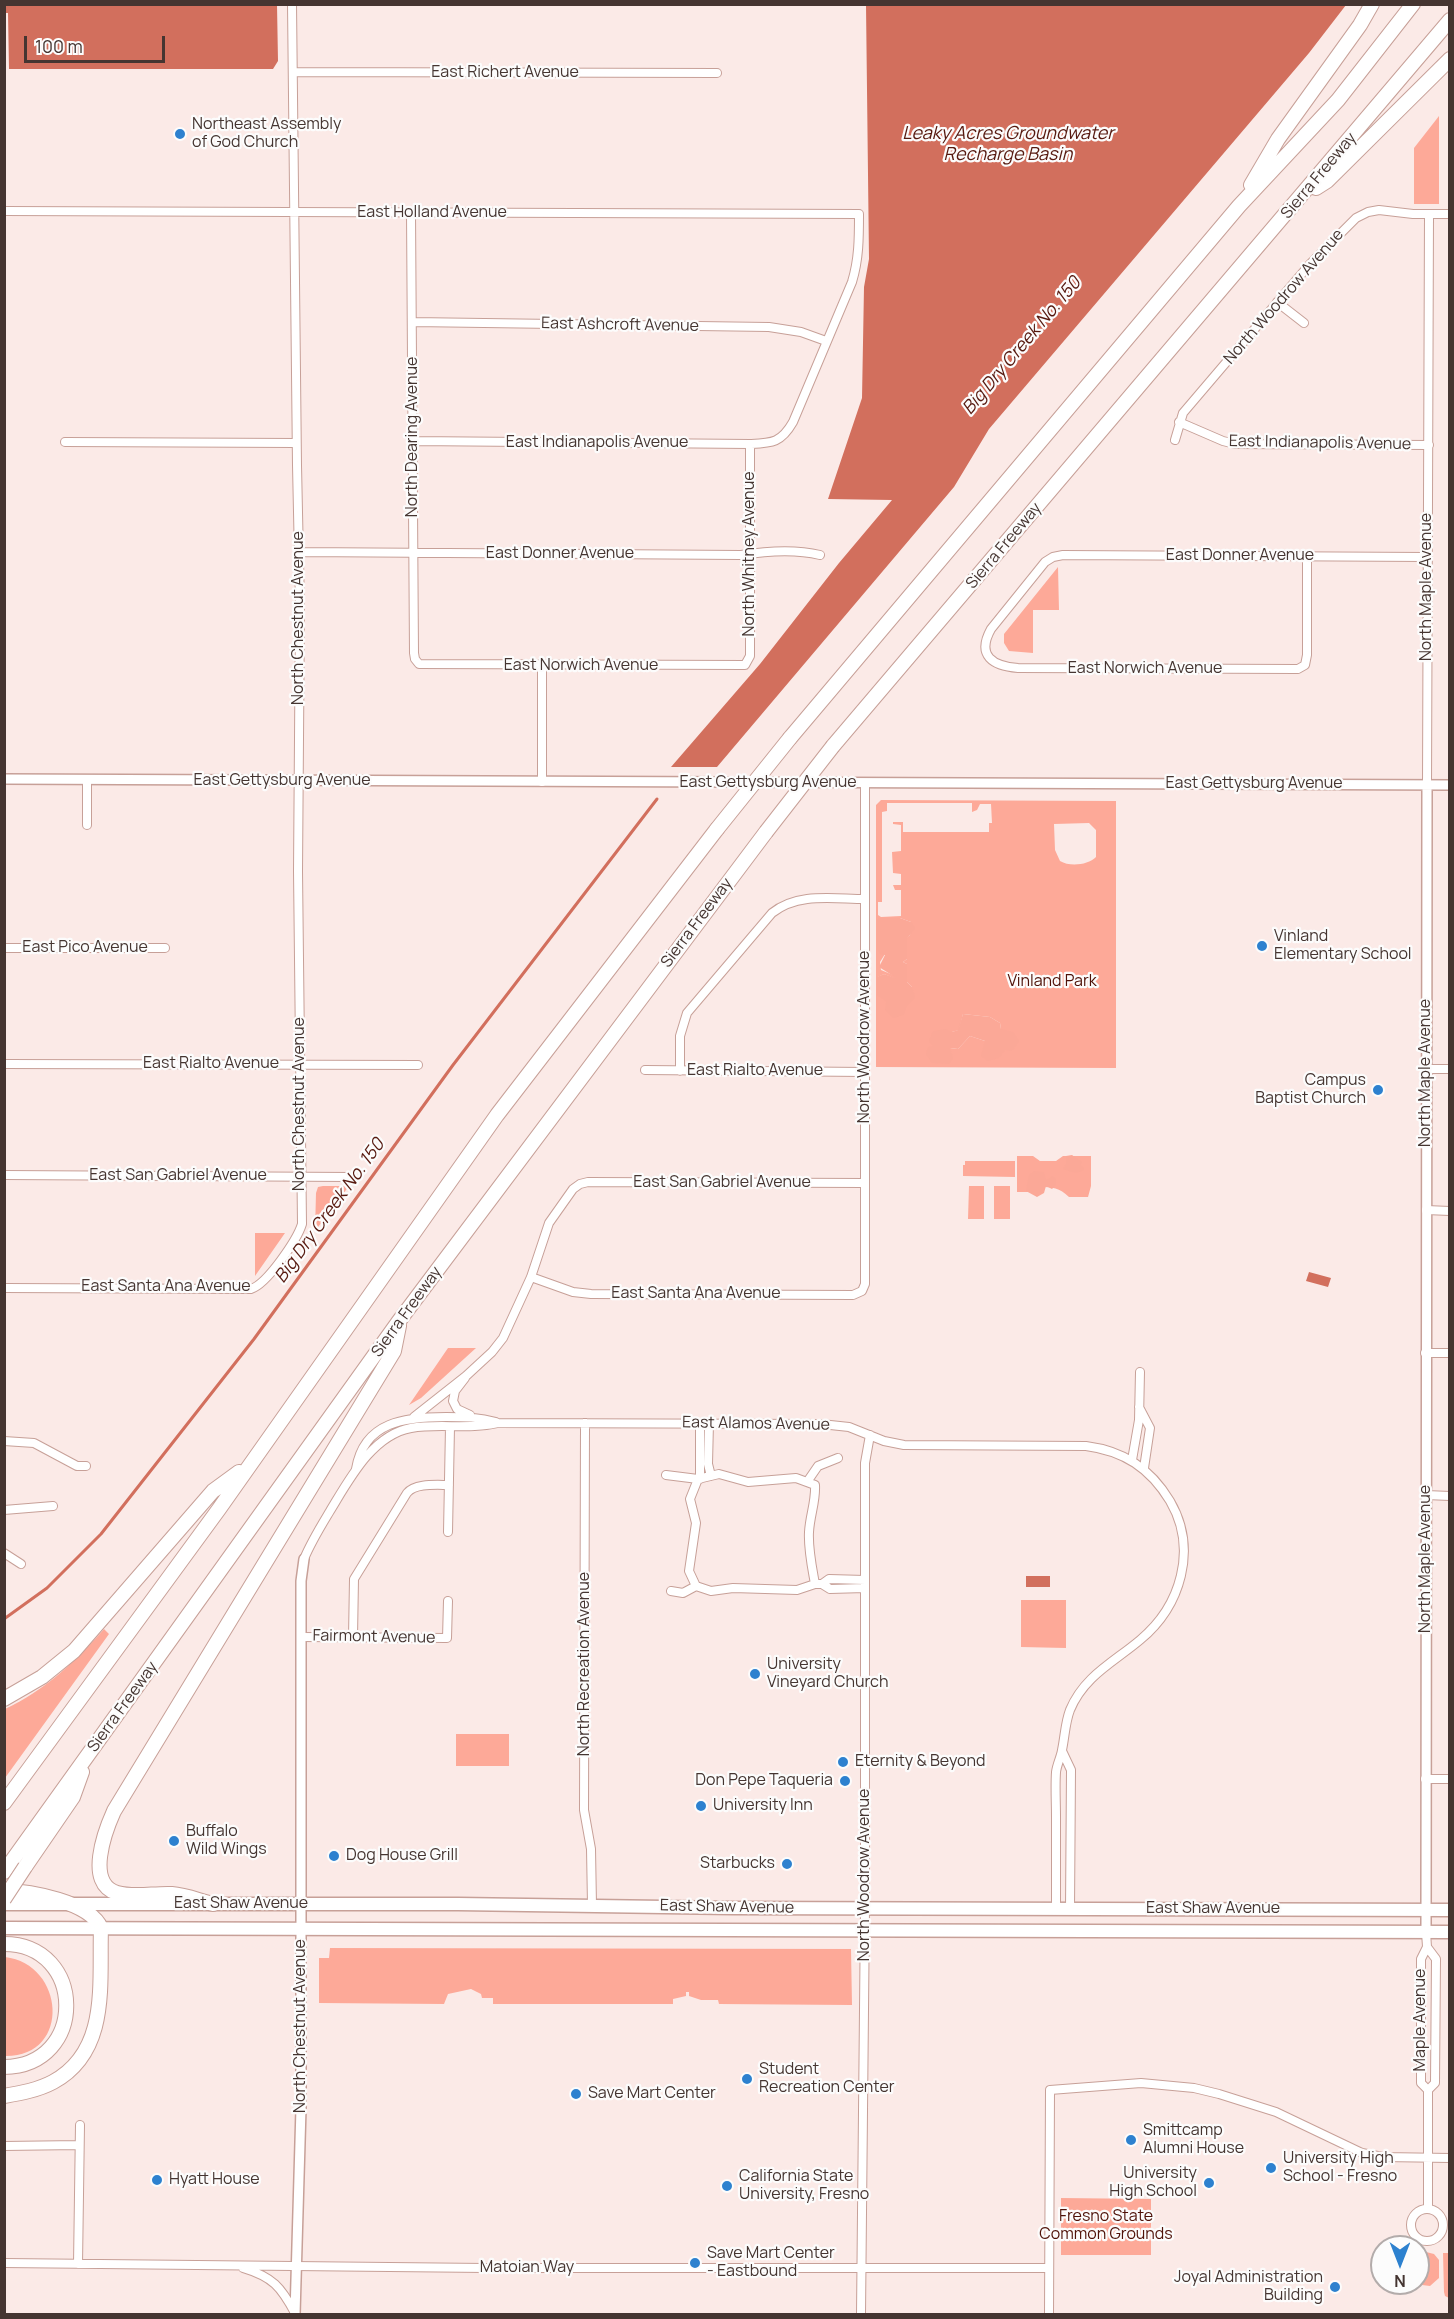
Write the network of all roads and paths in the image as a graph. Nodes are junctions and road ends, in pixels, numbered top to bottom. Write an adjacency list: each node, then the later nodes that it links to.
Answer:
1 (292, 4): 6 (street, North Chestnut Avenue)
2 (1372, 4): 9 (highway)
3 (1413, 4): 9 (highway)
4 (1449, 20): 8 (highway, Sierra Freeway)
5 (1449, 59): 8 (highway)
6 (293, 72): 7 (street, East Richert Avenue); 11 (street, North Chestnut Avenue)
7 (717, 73)
8 (1301, 197): 65 (highway, Sierra Freeway, bridge)
9 (1239, 206): 82 (highway, bridge)
10 (4, 211): 11 (street, East Holland Avenue)
11 (295, 212): 12 (street, East Holland Avenue); 23 (street, North Chestnut Avenue)
12 (411, 213): 16 (street, North Dearing Avenue); 18 (street, East Holland Avenue)
13 (1429, 214): 14 (street); 15 (street, North Woodrow Avenue); 25 (street, North Maple Avenue)
14 (1449, 214)
15 (1277, 302): 17 (street); 19 (street, North Woodrow Avenue)
16 (413, 322): 18 (street, East Ashcroft Avenue); 21 (street, North Dearing Avenue)
17 (1304, 323)
18 (826, 341): 24 (street, East Indianapolis Avenue)
19 (1179, 422): 20 (street, North Woodrow Avenue); 25 (street, East Indianapolis Avenue)
20 (1175, 440)
21 (413, 441): 24 (street, East Indianapolis Avenue); 27 (street, North Dearing Avenue)
22 (65, 442): 23 (street)
23 (296, 443): 26 (street, North Chestnut Avenue)
24 (750, 444): 28 (street, North Whitney Avenue)
25 (1429, 445): 31 (street, North Maple Avenue)
26 (300, 552): 27 (street, East Donner Avenue); 38 (street, North Chestnut Avenue)
27 (414, 553): 28 (street, East Donner Avenue); 33 (street, North Dearing Avenue)
28 (750, 554): 29 (street, East Donner Avenue); 34 (street, North Whitney Avenue)
29 (820, 555)
30 (1307, 556): 31 (street, East Donner Avenue); 32 (street, East Donner Avenue); 32 (street, East Norwich Avenue)
31 (1427, 557): 41 (street, North Maple Avenue)
32 (987, 655)
33 (416, 661): 35 (street, East Norwich Avenue)
34 (747, 663): 35 (street, East Norwich Avenue)
35 (542, 665): 39 (street)
36 (4, 779): 37 (street, East Gettysburg Avenue)
37 (87, 780): 38 (street, East Gettysburg Avenue); 43 (street)
38 (300, 781): 39 (street, East Gettysburg Avenue); 48 (street, North Chestnut Avenue)
39 (542, 782): 40 (street, East Gettysburg Avenue)
40 (865, 783): 41 (street, East Gettysburg Avenue); 44 (street, North Woodrow Avenue)
41 (1427, 785): 42 (street, East Gettysburg Avenue); 50 (street, North Maple Avenue)
42 (1449, 785)
43 (87, 825)
44 (865, 899): 53 (street); 54 (street, North Woodrow Avenue)
45 (4, 948): 46 (street, East Pico Avenue)
46 (165, 948)
47 (4, 1064): 48 (street, East Rialto Avenue)
48 (300, 1064): 49 (street, East Rialto Avenue); 56 (street, North Chestnut Avenue)
49 (418, 1065)
50 (1426, 1069): 51 (street); 59 (street, North Maple Avenue)
51 (1449, 1069)
52 (645, 1071): 53 (street, East Rialto Avenue)
53 (680, 1071): 54 (street, East Rialto Avenue)
54 (865, 1072): 58 (street, North Woodrow Avenue)
55 (4, 1175): 56 (street, East San Gabriel Avenue)
56 (300, 1177): 57 (street, East San Gabriel Avenue); 61 (street, North Chestnut Avenue)
57 (351, 1177)
58 (865, 1183): 62 (street, East San Gabriel Avenue); 64 (street, North Woodrow Avenue)
59 (1426, 1210): 60 (street); 66 (street, North Maple Avenue)
60 (1449, 1210)
61 (299, 1232): 63 (street, East Santa Ana Avenue)
62 (531, 1277): 64 (street, East Santa Ana Avenue); 69 (street)
63 (4, 1288)
64 (862, 1291)
65 (399, 1321): 107 (highway, Sierra Freeway); 115 (highway)
66 (1425, 1353): 67 (street); 90 (street, North Maple Avenue)
67 (1449, 1353)
68 (1140, 1372): 70 (street)
69 (466, 1376): 71 (street); 72 (street)
70 (1139, 1406): 80 (street); 84 (street)
71 (414, 1417): 72 (street); 83 (street)
72 (480, 1418): 73 (street)
73 (498, 1423): 74 (street, East Alamos Avenue); 76 (street)
74 (585, 1423): 75 (street, East Alamos Avenue); 117 (street, North Recreation Avenue)
75 (704, 1423): 77 (street, East Alamos Avenue); 86 (street); 87 (street)
76 (450, 1427): 83 (street); 89 (street)
77 (870, 1435): 80 (street, East Alamos Avenue); 99 (street, North Woodrow Avenue)
78 (4, 1441): 81 (street)
79 (838, 1458): 88 (street)
80 (1132, 1460): 84 (street, East Alamos Avenue)
81 (86, 1466)
82 (248, 1466): 105 (highway); 110 (highway)
83 (356, 1468): 96 (street)
84 (1144, 1468): 106 (street, East Alamos Avenue)
85 (666, 1475): 87 (street)
86 (711, 1476): 87 (street); 88 (street)
87 (699, 1479): 100 (street)
88 (807, 1482): 98 (street)
89 (449, 1485): 94 (street); 104 (street)
90 (1426, 1496): 91 (street); 108 (street, North Maple Avenue)
91 (1449, 1496)
92 (53, 1506): 93 (street)
93 (4, 1509)
94 (448, 1532)
95 (4, 1553): 97 (street)
96 (304, 1559): 103 (street, North Chestnut Avenue)
97 (21, 1564)
98 (819, 1584): 99 (street); 100 (street)
99 (865, 1584): 118 (street, North Woodrow Avenue)
100 (696, 1586): 101 (street)
101 (671, 1591)
102 (447, 1601): 104 (street, Fairmont Avenue)
103 (301, 1636): 104 (street, Fairmont Avenue); 116 (street, North Chestnut Avenue)
104 (353, 1636)
105 (4, 1699)
106 (1062, 1751): 119 (street, East Alamos Avenue); 120 (street)
107 (88, 1756): 111 (highway, Sierra Freeway); 113 (highway, bridge)
108 (1425, 1779): 109 (street); 121 (street, North Maple Avenue)
109 (1449, 1779)
110 (4, 1803)
111 (6, 1870)
112 (4, 1891): 114 (highway)
113 (4, 1901): 114 (main road, East Shaw Avenue)
114 (68, 1904): 115 (main road, East Shaw Avenue); 124 (highway)
115 (213, 1904): 116 (main road, East Shaw Avenue)
116 (301, 1904): 117 (main road, East Shaw Avenue); 125 (street, North Chestnut Avenue)
117 (592, 1905): 118 (main road, East Shaw Avenue)
118 (865, 1908): 119 (main road, East Shaw Avenue); 126 (street, North Woodrow Avenue)
119 (1056, 1909): 120 (main road, East Shaw Avenue)
120 (1070, 1909): 121 (main road, East Shaw Avenue)
121 (1426, 1909): 122 (main road, East Shaw Avenue); 127 (street, North Maple Avenue)
122 (1449, 1910)
123 (4, 1928): 124 (main road, East Shaw Avenue)
124 (101, 1928): 125 (main road, East Shaw Avenue); 133 (highway)
125 (301, 1929): 126 (main road, East Shaw Avenue); 143 (street, North Chestnut Avenue)
126 (865, 1931): 127 (main road, East Shaw Avenue); 144 (street, North Woodrow Avenue)
127 (1426, 1932): 128 (main road, East Shaw Avenue); 130 (street, Maple Avenue)
128 (1449, 1932)
129 (4, 1944): 131 (highway)
130 (1428, 1947): 132 (street, Maple Avenue); 132 (street, Maple Avenue)
131 (4, 2067)
132 (1428, 2090): 137 (street, Maple Avenue)
133 (4, 2096)
134 (80, 2125): 135 (street)
135 (79, 2145): 136 (street); 141 (street)
136 (4, 2146)
137 (1427, 2158): 138 (street); 139 (street, Maple Avenue); 145 (street)
138 (1449, 2158)
139 (1428, 2208): 139 (street)
140 (4, 2263): 141 (street, Matoian Way)
141 (78, 2264): 142 (street, Matoian Way)
142 (236, 2266): 143 (street, Matoian Way); 146 (street)
143 (296, 2266): 144 (street, Matoian Way); 146 (street, North Chestnut Avenue)
144 (861, 2266): 145 (street, Matoian Way); 147 (street, North Woodrow Avenue)
145 (1049, 2268): 148 (street)
146 (295, 2314)
147 (861, 2314)
148 (1049, 2314)

